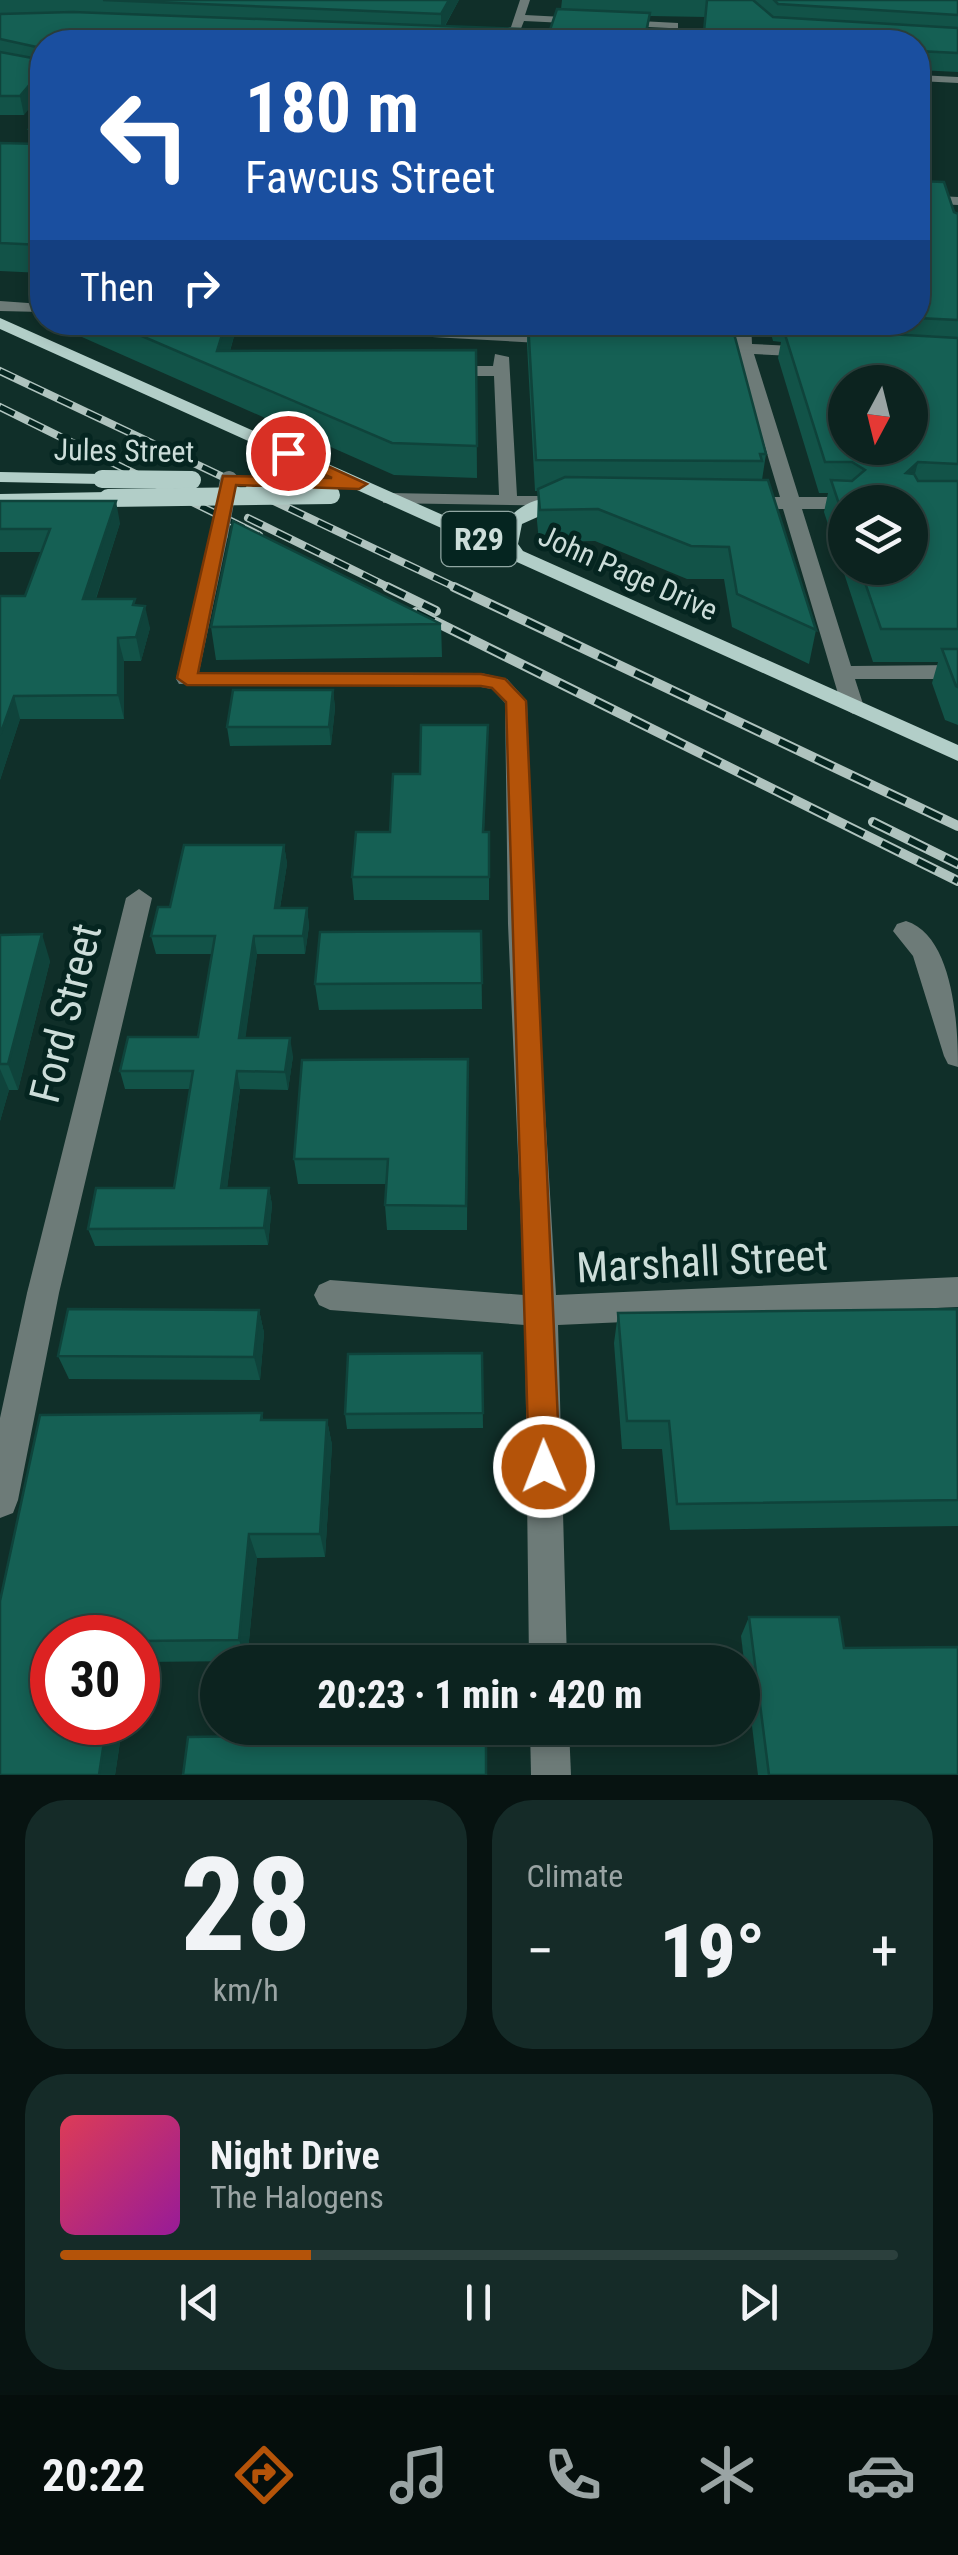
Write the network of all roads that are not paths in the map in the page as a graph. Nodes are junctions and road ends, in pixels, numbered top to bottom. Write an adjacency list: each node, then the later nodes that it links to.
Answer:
1 (525, 0): 2 (street)
2 (520, 18): 3 (street); 4 (street)
3 (514, 30)
4 (674, 30)
5 (930, 79): 6 (street)
6 (958, 80)
7 (952, 201): 8 (street)
8 (952, 220)
9 (0, 306): 10 (street)
10 (30, 308)
11 (30, 320): 13 (street)
12 (0, 322): 13 (main road, John Page Drive / R29)
13 (19, 331): 26 (main road, John Page Drive / R29)
14 (261, 335): 19 (street)
15 (502, 335): 23 (street)
16 (539, 335): 18 (street)
17 (744, 335): 21 (street)
18 (576, 340)
19 (260, 342)
20 (688, 346): 21 (street)
21 (744, 348): 22 (street); 36 (street)
22 (822, 352)
23 (501, 371): 24 (street); 32 (street)
24 (422, 372)
25 (0, 476): 28 (main road, Jules Street)
26 (359, 484): 27 (main road, Jules Street); 29 (street, Jules Street); 30 (main road, John Page Drive / R29)
27 (228, 488): 28 (main road, Jules Street, bridge); 30 (main road, Jules Street, bridge); 48 (street, bridge)
28 (105, 489): 31 (main road, Jules Street)
29 (426, 496): 30 (street, Jules Street); 32 (street, Jules Street)
30 (389, 499): 38 (main road, John Page Drive / R29)
31 (0, 500)
32 (508, 501): 33 (street, Jules Street)
33 (555, 502): 34 (street, Jules Street); 38 (main road)
34 (595, 502)
35 (734, 503): 36 (street)
36 (794, 504): 37 (street); 40 (street)
37 (828, 504)
38 (517, 556): 41 (main road, John Page Drive / R29)
39 (958, 672): 40 (street)
40 (843, 673): 41 (street)
41 (853, 707): 42 (main road, John Page Drive / R29)
42 (958, 754)
43 (138, 898): 49 (street, Ford Street)
44 (906, 931): 45 (street)
45 (958, 1056)
46 (958, 1292): 48 (street, Marshall Street)
47 (330, 1295): 48 (street, Marshall Street)
48 (541, 1311): 50 (street)
49 (0, 1500)
50 (548, 1645)
51 (550, 1745): 52 (street)
52 (551, 1775)

